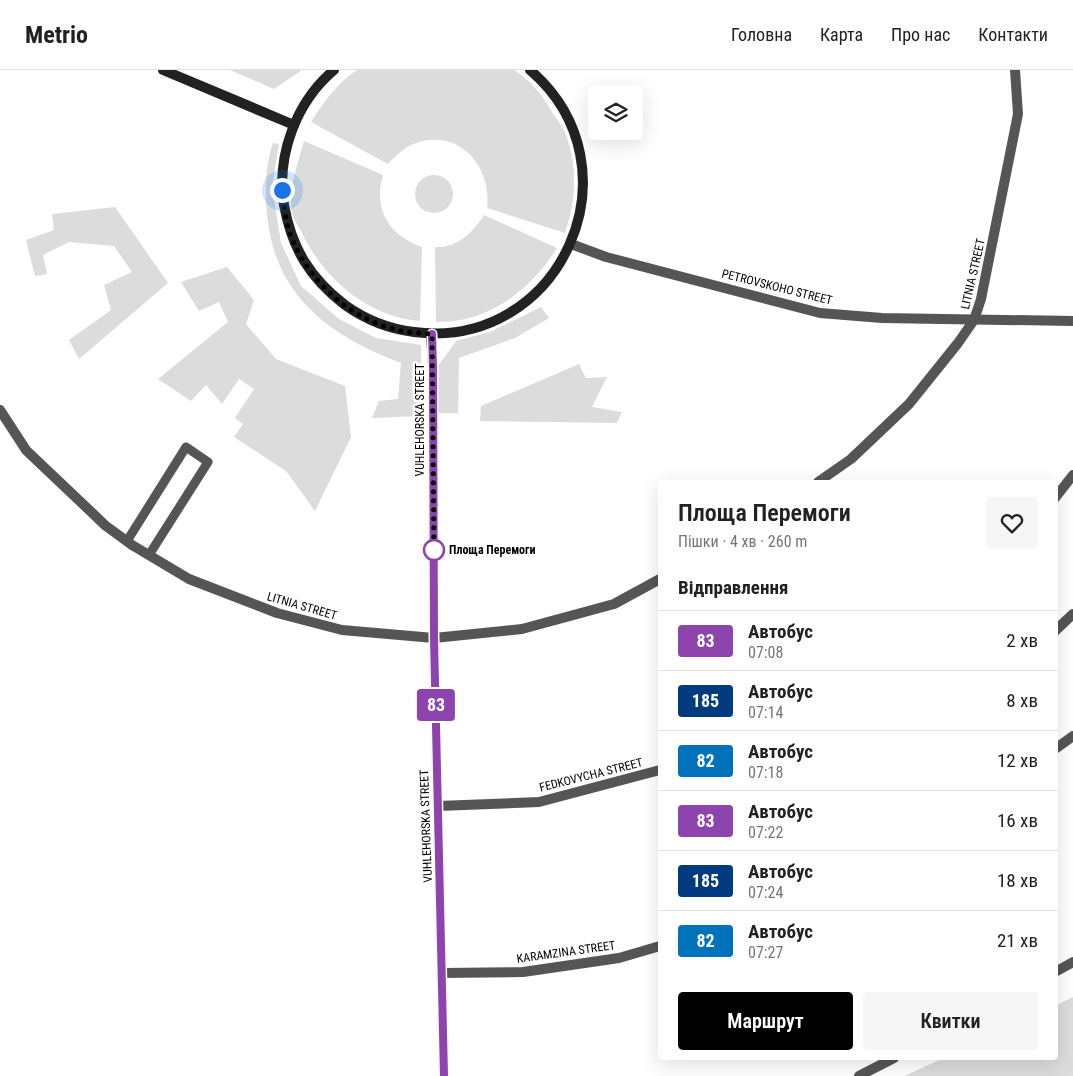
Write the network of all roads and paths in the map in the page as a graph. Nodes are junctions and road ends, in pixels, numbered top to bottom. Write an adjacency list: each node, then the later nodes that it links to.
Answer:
1 (163, 70): 5 (main road)
2 (334, 70): 5 (main road)
3 (530, 70): 6 (main road)
4 (1015, 70): 7 (street, LITNIA STREET)
5 (294, 125): 9 (main road)
6 (571, 244): 7 (street, PETROVSKOHO STREET); 9 (main road)
7 (974, 320): 8 (street, PETROVSKOHO STREET); 12 (street, LITNIA STREET)
8 (1073, 321)
9 (432, 334): 19 (main road, VUHLEHORSKA STREET)
10 (0, 410): 14 (street, LITNIA STREET)
11 (1073, 475): 13 (street)
12 (821, 480)
13 (1058, 494)
14 (127, 541): 15 (street, LITNIA STREET); 15 (street)
15 (149, 555): 19 (street, LITNIA STREET)
16 (658, 580): 19 (street, LITNIA STREET)
17 (1073, 614): 18 (street)
18 (1058, 628)
19 (434, 638): 23 (main road, VUHLEHORSKA STREET)
20 (1073, 736): 21 (street)
21 (1058, 747)
22 (658, 771): 23 (street, FEDKOVYCHA STREET)
23 (438, 806): 27 (main road, VUHLEHORSKA STREET)
24 (658, 947): 27 (street, KARAMZINA STREET)
25 (1073, 962): 26 (street)
26 (1058, 970)
27 (443, 973): 29 (main road, VUHLEHORSKA STREET)
28 (890, 1060): 30 (street)
29 (444, 1076)
30 (859, 1076)

